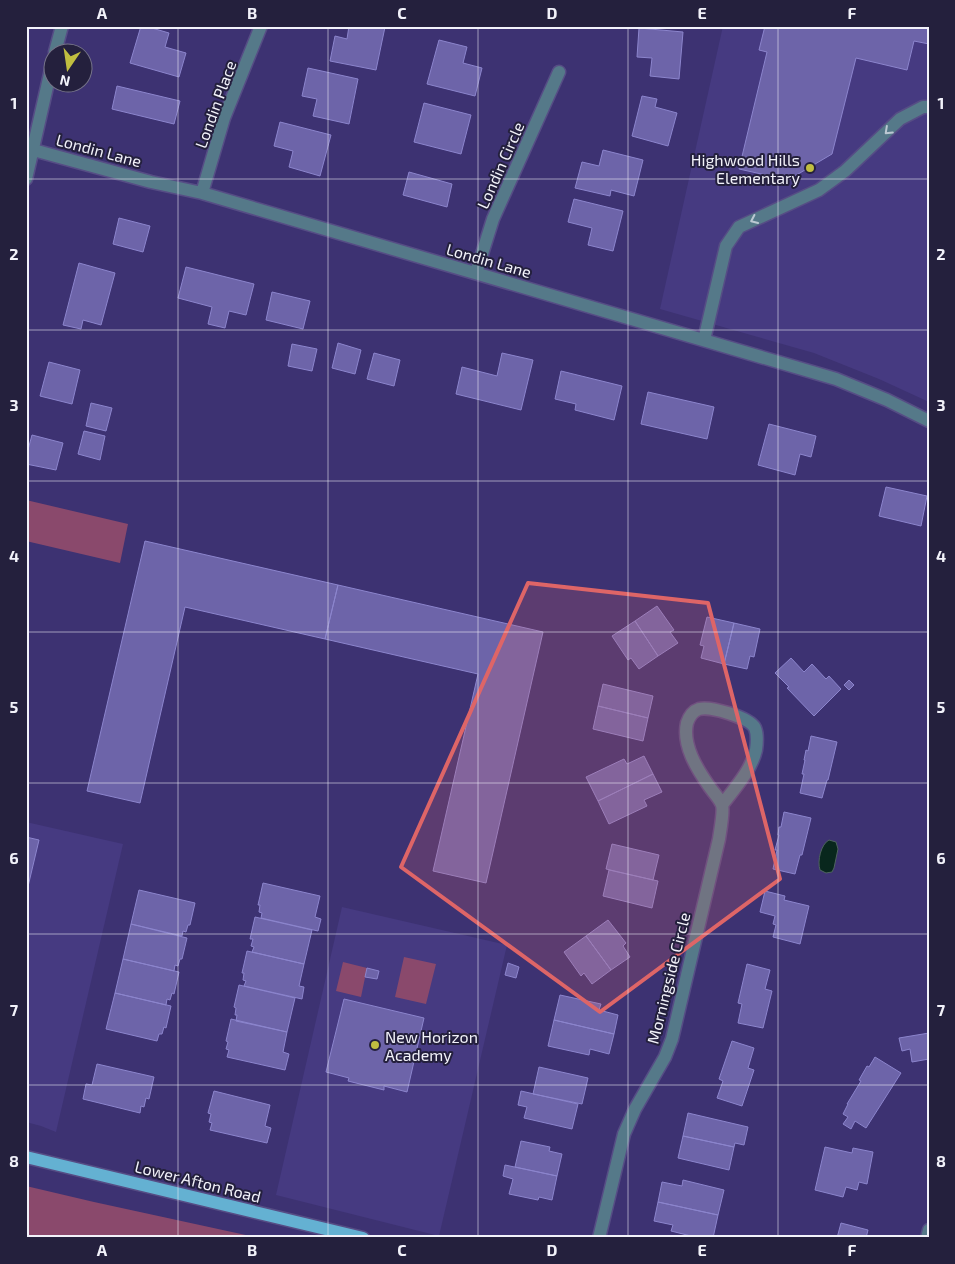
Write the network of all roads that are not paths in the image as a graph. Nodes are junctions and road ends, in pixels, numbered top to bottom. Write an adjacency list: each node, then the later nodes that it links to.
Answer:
1 (62, 26): 3 (street)
2 (261, 26): 9 (street, Londin Place)
3 (58, 42)
4 (559, 72): 10 (street, Londin Circle)
5 (45, 92): 7 (street)
6 (929, 107): 11 (street, one-way to 11)
7 (30, 149): 8 (street); 9 (street, Londin Lane)
8 (26, 179)
9 (202, 193): 10 (street, Londin Lane)
10 (476, 273): 11 (street, Londin Lane)
11 (704, 340): 12 (street, Londin Lane)
12 (929, 421)
13 (722, 805): 13 (street, Morningside Circle); 17 (street, Morningside Circle)
14 (26, 1157): 16 (main road, Lower Afton Road)
15 (929, 1230): 18 (street)
16 (363, 1238)
17 (599, 1238)
18 (927, 1238)

